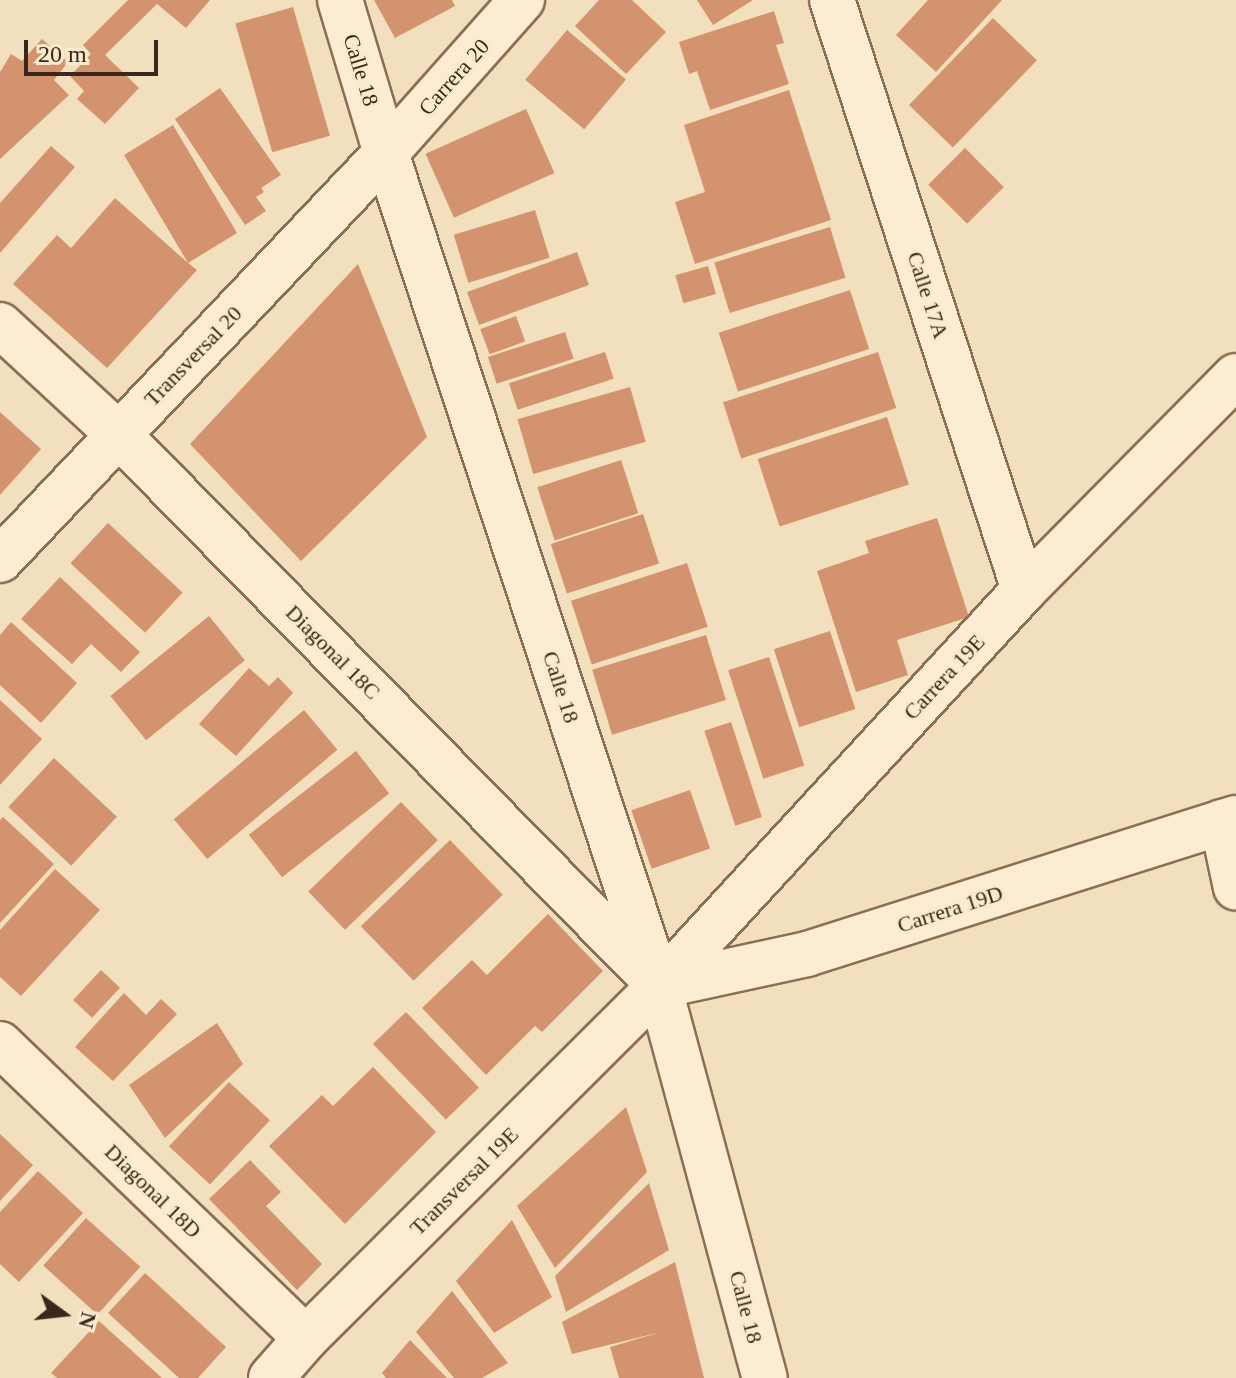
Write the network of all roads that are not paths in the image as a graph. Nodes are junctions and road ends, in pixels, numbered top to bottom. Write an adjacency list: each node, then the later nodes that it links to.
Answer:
1 (340, 0): 4 (street, Calle 18)
2 (522, 0): 4 (street, Carrera 20)
3 (832, 0): 9 (street, Calle 17A)
4 (386, 153): 7 (street, Transversal 20); 12 (street, Calle 18)
5 (0, 325): 7 (street, Diagonal 18C)
6 (1236, 376): 9 (street, Carrera 19E)
7 (119, 435): 8 (street, Transversal 20); 12 (street, Diagonal 18C)
8 (0, 560)
9 (1024, 590): 12 (street, Carrera 19E)
10 (1229, 820): 11 (street); 12 (street, Carrera 19D)
11 (1236, 888)
12 (659, 986): 14 (street, Transversal 19E); 16 (street, Calle 18)
13 (0, 1044): 14 (street, Diagonal 18D)
14 (306, 1338): 15 (street, Transversal 19E)
15 (271, 1378)
16 (765, 1378)

